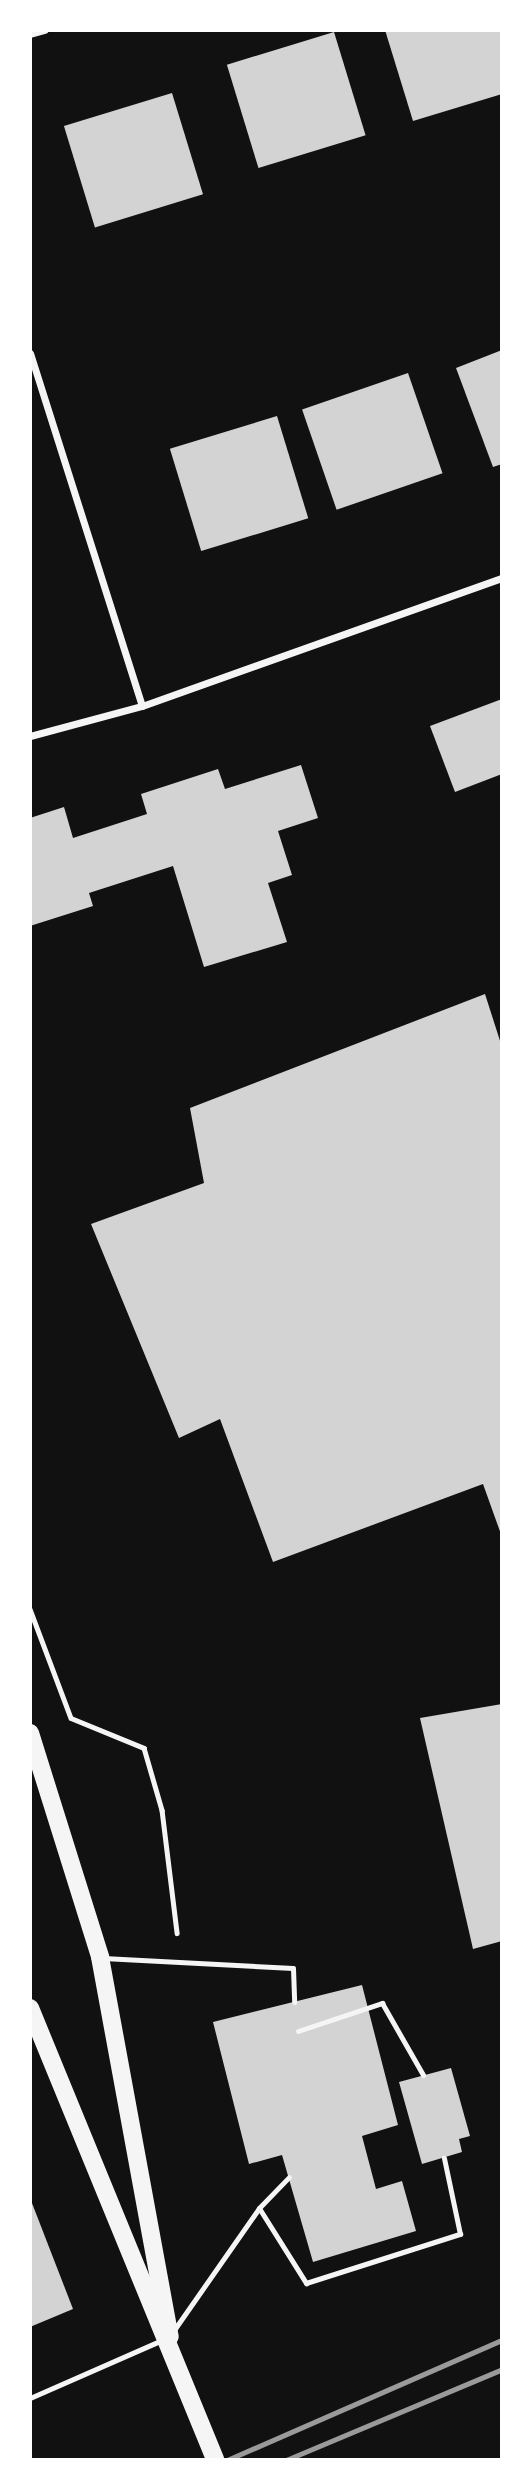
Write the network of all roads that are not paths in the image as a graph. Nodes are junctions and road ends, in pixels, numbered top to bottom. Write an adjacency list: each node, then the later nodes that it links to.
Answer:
1 (44, 30): 2 (street)
2 (30, 34)
3 (30, 353): 5 (street)
4 (502, 578): 5 (street)
5 (142, 706): 6 (street)
6 (30, 736)
7 (30, 1733): 8 (main road)
8 (100, 1957): 9 (lane); 16 (main road)
9 (293, 2002)
10 (30, 2008): 16 (main road)
11 (298, 2031): 12 (lane)
12 (423, 2075)
13 (444, 2158): 15 (lane)
14 (289, 2177): 15 (lane)
15 (259, 2208): 16 (lane)
16 (170, 2337): 17 (lane); 18 (main road)
17 (30, 2398)
18 (215, 2460)

